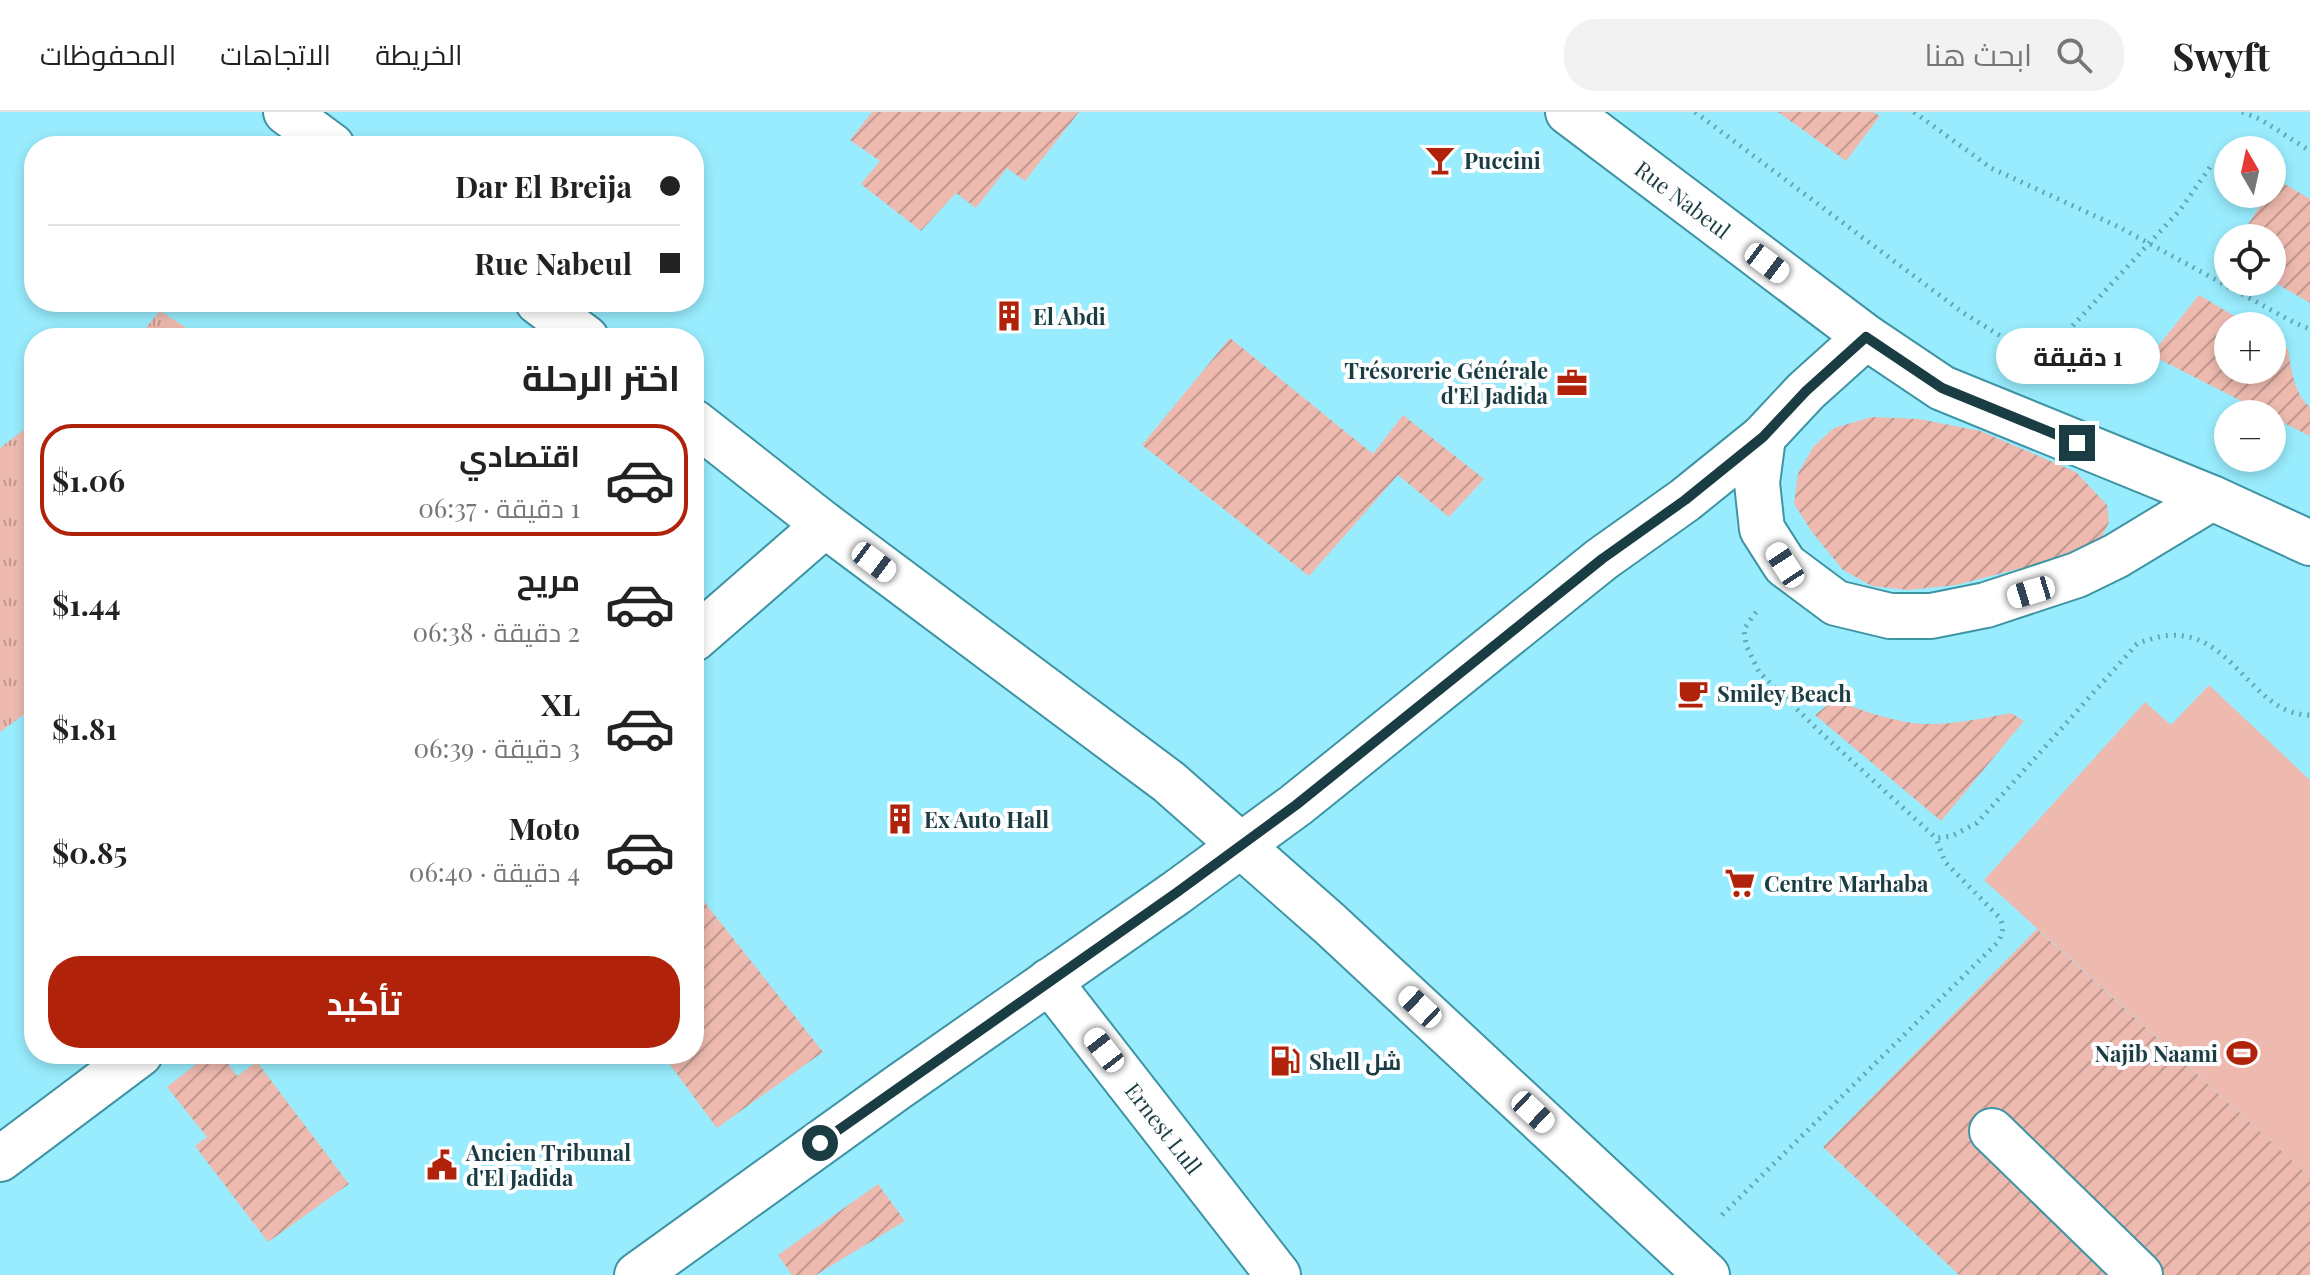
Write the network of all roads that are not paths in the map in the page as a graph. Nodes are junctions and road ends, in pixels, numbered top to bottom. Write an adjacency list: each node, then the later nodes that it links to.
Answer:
1 (286, 112): 3 (street)
2 (1568, 112): 6 (street, Rue Nabeul)
3 (318, 136)
4 (551, 312): 5 (street)
5 (573, 328)
6 (1866, 337): 8 (street); 9 (street, Rue Nabeul)
7 (704, 430): 10 (street)
8 (1763, 437): 9 (street); 13 (street)
9 (2212, 498): 11 (street, Rue Nabeul)
10 (825, 525): 12 (street); 13 (street)
11 (2310, 543)
12 (704, 630)
13 (1241, 845): 14 (street); 18 (street)
14 (1049, 981): 19 (street); 20 (street, Ernest Lull)
15 (127, 1064): 17 (street)
16 (1992, 1131): 21 (street)
17 (0, 1159)
18 (1695, 1264)
19 (637, 1275)
20 (1278, 1275)
21 (2140, 1275)

